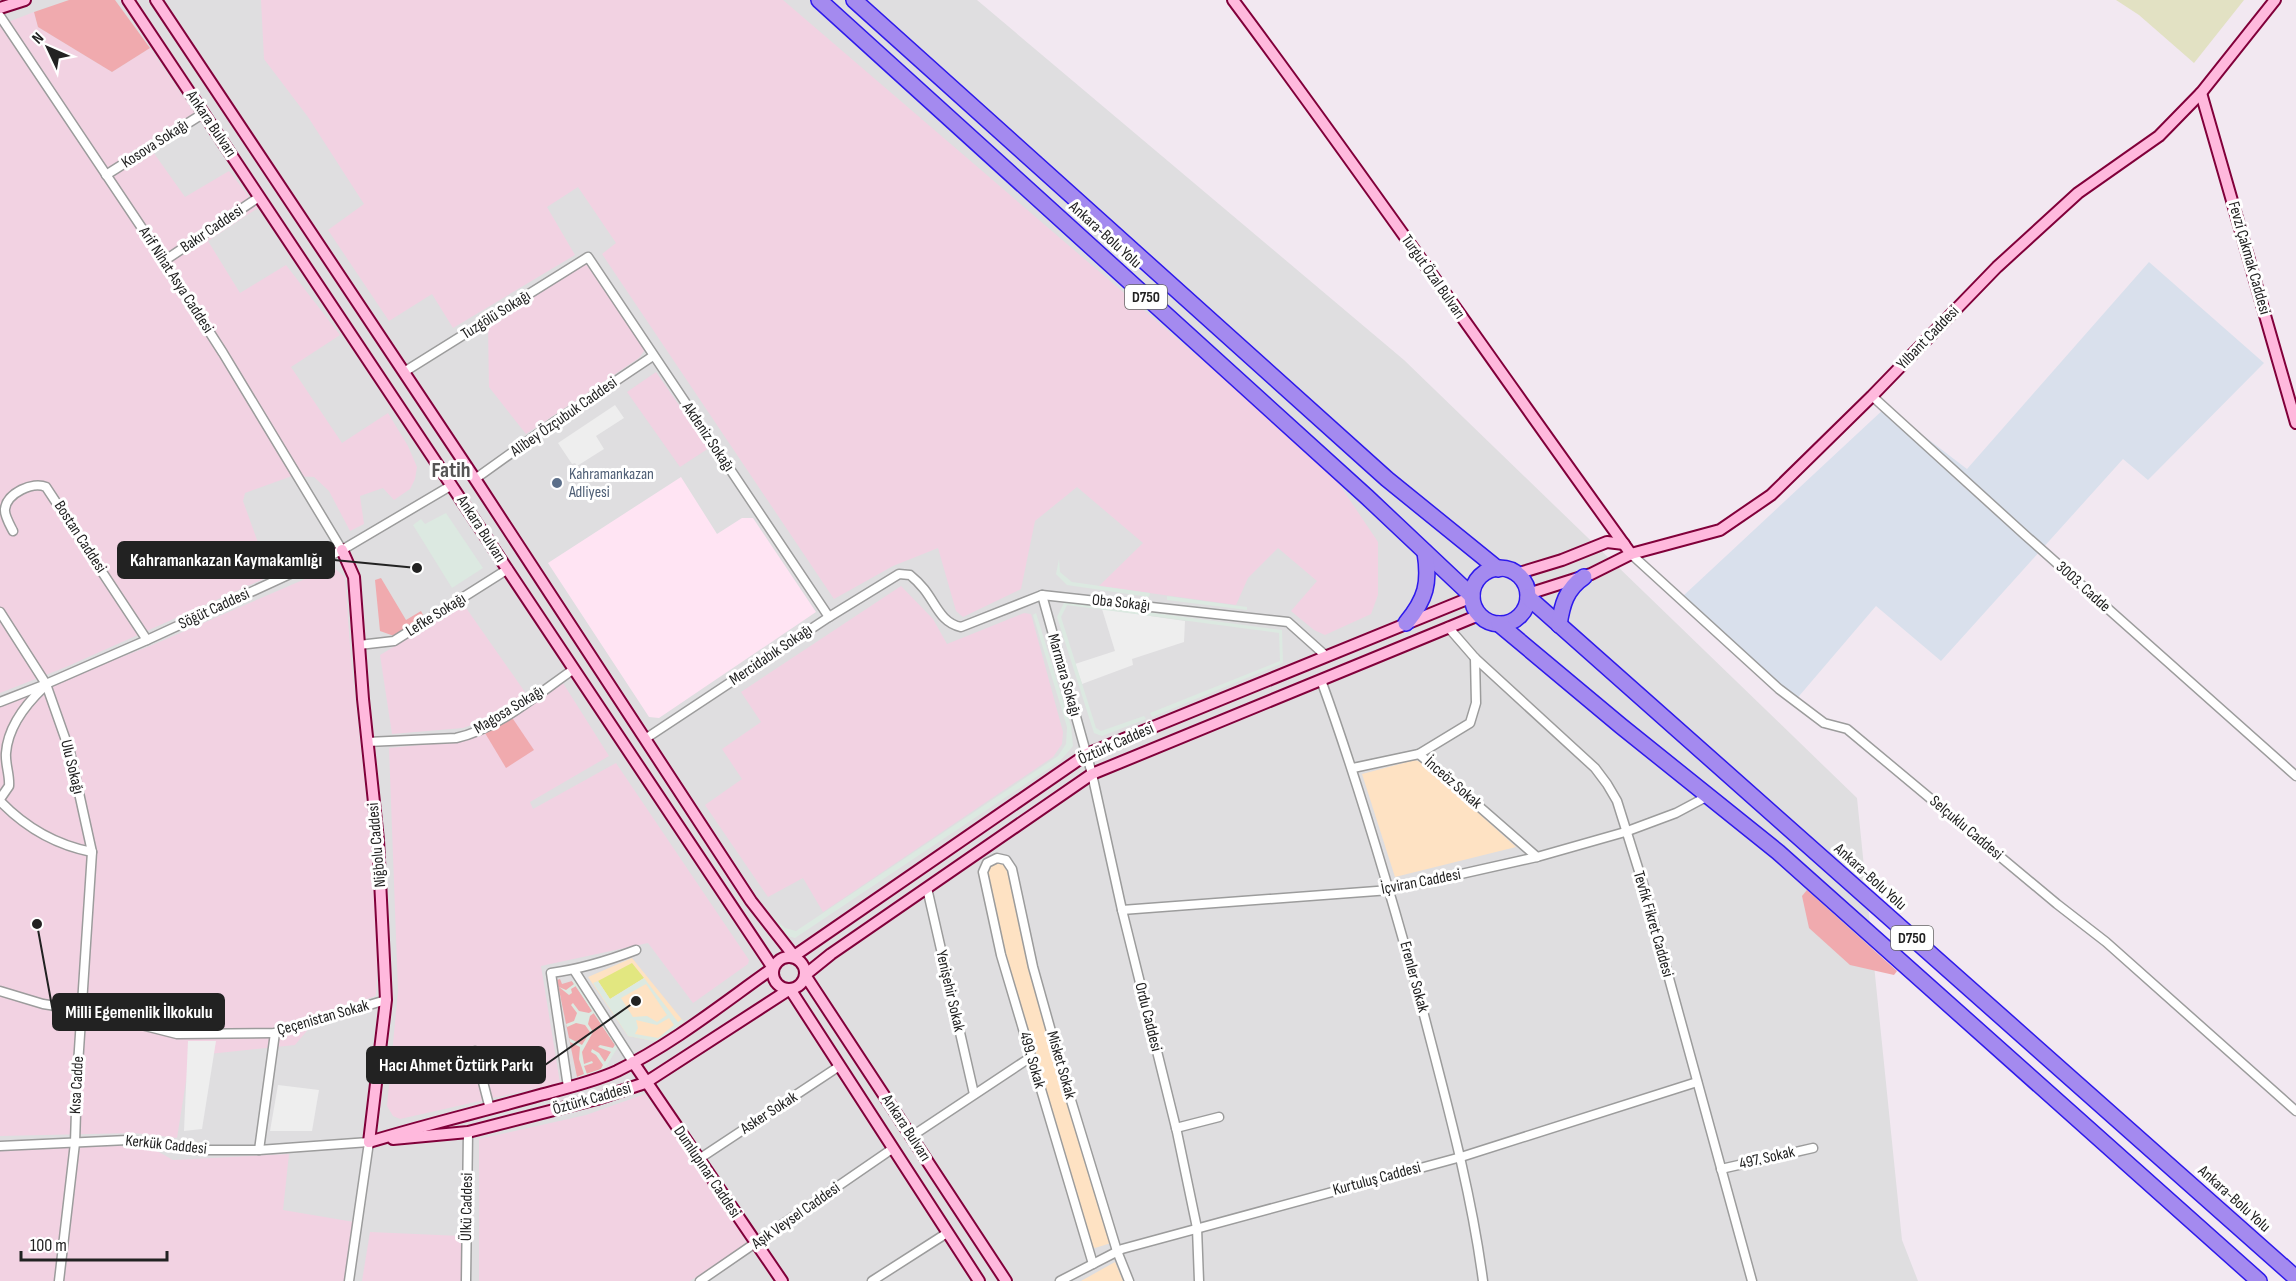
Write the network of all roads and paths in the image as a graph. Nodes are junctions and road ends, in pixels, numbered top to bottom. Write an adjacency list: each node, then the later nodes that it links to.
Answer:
1 (25, 0): 8 (street)
2 (128, 0): 11 (street, Ankara Bulvarı)
3 (156, 0): 17 (street, Ankara Bulvarı)
4 (819, 0): 25 (highway, Ankara-Bolu Yolu / D750)
5 (854, 0): 27 (highway, Ankara-Bolu Yolu / D750)
6 (1233, 0): 23 (street, Turgut Özal Bulvarı)
7 (2275, 0): 10 (street, Yılbant Caddesi)
8 (0, 8)
9 (0, 16): 12 (street, Arif Nihat Asya Caddesi)
10 (2201, 93): 18 (street, Yılbant Caddesi); 19 (street, Fevzi Çakmak Caddesi)
11 (204, 113): 12 (street, Kosova Sokağı); 13 (street, Ankara Bulvarı)
12 (106, 176): 15 (street, Arif Nihat Asya Caddesi)
13 (259, 197): 15 (street, Bakır Caddesi); 21 (street, Ankara Bulvarı)
14 (588, 257): 16 (street, Akdeniz Sokağı); 17 (street, Tuzgölü Sokağı)
15 (164, 261): 24 (street, Arif Nihat Asya Caddesi)
16 (653, 356): 20 (street, Alibey Özçubuk Caddesi); 36 (street, Akdeniz Sokağı)
17 (404, 372): 20 (street, Ankara Bulvarı)
18 (1872, 396): 26 (street, Yılbant Caddesi); 56 (street, 3003. Cadde)
19 (2296, 423)
20 (476, 479): 50 (street, Ankara Bulvarı)
21 (452, 485): 24 (street, Söğüt Caddesi); 28 (street, Ankara Bulvarı)
22 (13, 531): 42 (street, Bostan Caddesi)
23 (1624, 544): 26 (street, Turgut Özal Bulvarı); 29 (street)
24 (342, 550): 42 (street, Söğüt Caddesi); 43 (street, Niğbolu Caddesi)
25 (1425, 552): 33 (highway, Ankara-Bolu Yolu / D750); 37 (highway)
26 (1631, 554): 30 (street, Yılbant Caddesi); 85 (street, Selçuklu Caddesi)
27 (1498, 568): 29 (highway); 33 (highway)
28 (508, 569): 43 (street, Lefke Sokağı); 46 (street, Ankara Bulvarı)
29 (1516, 573): 32 (highway)
30 (1584, 577): 32 (street, Yılbant Caddesi); 39 (highway)
31 (1042, 595): 40 (street, Oba Sokağı); 44 (street, Oba Sokağı); 52 (street, Marmara Sokağı)
32 (1528, 596): 38 (highway); 39 (highway, Ankara-Bolu Yolu / D750)
33 (1472, 597): 35 (highway); 37 (street, Öztürk Caddesi)
34 (0, 612): 48 (street, Ulu Sokağı)
35 (1479, 615): 38 (highway); 41 (street, Öztürk Caddesi)
36 (829, 617): 40 (street, Mercidabık Sokağı); 50 (street, Mercidabık Sokağı)
37 (1406, 623): 44 (street, Öztürk Caddesi)
38 (1499, 624): 57 (highway, D750)
39 (1559, 625): 104 (highway, Ankara-Bolu Yolu / D750)
40 (961, 627)
41 (1448, 627): 45 (street, Tevfik Fikret Caddesi); 47 (street, Öztürk Caddesi)
42 (147, 640): 48 (street, Söğüt Caddesi)
43 (359, 645): 51 (street, Niğbolu Caddesi)
44 (1326, 656): 52 (street, Öztürk Caddesi)
45 (1475, 658): 53 (street); 59 (street, Tevfik Fikret Caddesi)
46 (574, 669): 51 (street, Magosa Sokağı); 68 (street, Ankara Bulvarı)
47 (1321, 680): 54 (street, Erenler Sokak); 55 (street, Öztürk Caddesi)
48 (46, 684): 49 (street, Söğüt Caddesi); 58 (street); 60 (street, Ulu Sokağı)
49 (0, 702)
50 (645, 739): 67 (street, Ankara Bulvarı)
51 (367, 742): 73 (street, Niğbolu Caddesi)
52 (1087, 754): 55 (street, Ordu Caddesi); 67 (street, Öztürk Caddesi)
53 (1419, 754): 54 (street, İnceöz Sokak); 61 (street, İnceöz Sokak)
54 (1353, 768): 64 (street, Erenler Sokak)
55 (1092, 774): 63 (street, Öztürk Caddesi); 65 (street, Ordu Caddesi)
56 (2296, 776)
57 (1708, 796): 59 (street, İçviran Caddesi); 118 (highway, D750)
58 (0, 800): 60 (street)
59 (1625, 832): 61 (street, İçviran Caddesi); 80 (street, Tevfik Fikret Caddesi)
60 (92, 852): 74 (street, Kısa Cadde)
61 (1537, 857): 64 (street, İçviran Caddesi)
62 (994, 858): 77 (street, 499. Sokak); 102 (street, Misket Sokak)
63 (927, 888): 70 (street, Öztürk Caddesi); 83 (street, Yenişehir Sokak)
64 (1390, 890): 65 (street, İçviran Caddesi); 96 (street, Erenler Sokak)
65 (1122, 910): 87 (street, Ordu Caddesi)
66 (636, 950): 69 (street)
67 (794, 956): 68 (street); 70 (street, Ankara Bulvarı)
68 (773, 968): 71 (street, Ankara Bulvarı); 78 (street, Öztürk Caddesi)
69 (574, 970): 78 (street); 82 (street)
70 (806, 975): 71 (street); 89 (street, Ankara Bulvarı)
71 (790, 989): 79 (street, Ankara Bulvarı); 81 (street, Öztürk Caddesi)
72 (0, 991): 74 (street, Çeçenistan Sokak)
73 (386, 1000): 75 (street, Çeçenistan Sokak); 90 (street, Niğbolu Caddesi)
74 (82, 1010): 75 (street, Çeçenistan Sokak); 91 (street, Kısa Cadde)
75 (275, 1033): 95 (street)
76 (475, 1051): 84 (street)
77 (1031, 1057): 83 (street); 103 (street, 499. Sokak)
78 (633, 1062): 81 (street, Dumlupınar Caddesi); 82 (street, Öztürk Caddesi)
79 (838, 1067): 94 (street, Ankara Bulvarı); 97 (street, Asker Sokak)
80 (1697, 1082): 96 (street, Kurtuluş Caddesi); 98 (street, Tevfik Fikret Caddesi)
81 (645, 1083): 88 (street, Öztürk Caddesi); 97 (street, Dumlupınar Caddesi)
82 (568, 1088): 84 (street, Öztürk Caddesi)
83 (974, 1094): 89 (street)
84 (490, 1109): 90 (street, Öztürk Caddesi)
85 (2296, 1111)
86 (1219, 1117): 87 (street)
87 (1176, 1128): 99 (street, Ordu Caddesi)
88 (468, 1132): 90 (street, Öztürk Caddesi); 107 (street, Ülkü Caddesi)
89 (912, 1136): 112 (street, Ankara Bulvarı)
90 (369, 1142): 95 (street, Kerkük Caddesi); 106 (street)
91 (75, 1143): 92 (street, Kerkük Caddesi); 95 (street, Kerkük Caddesi); 105 (street, Kısa Cadde)
92 (0, 1146)
93 (1813, 1148): 98 (street, 497. Sokak)
94 (892, 1149): 100 (street, Ankara Bulvarı); 101 (street, Aşık Veysel Caddesi)
95 (259, 1150)
96 (1461, 1156): 99 (street, Kurtuluş Caddesi); 116 (street, Erenler Sokak)
97 (699, 1159): 101 (street, Dumlupınar Caddesi)
98 (1721, 1168): 117 (street, Tevfik Fikret Caddesi)
99 (1197, 1228): 102 (street, Kurtuluş Caddesi); 115 (street, Ordu Caddesi)
100 (947, 1233): 110 (street); 111 (street, Ankara Bulvarı)
101 (756, 1244): 108 (street, Aşık Veysel Caddesi); 109 (street, Dumlupınar Caddesi)
102 (1117, 1251): 103 (street, Kurtuluş Caddesi); 114 (street, Misket Sokak)
103 (1093, 1264): 113 (street, Kurtuluş Caddesi)
104 (2296, 1278)
105 (59, 1281)
106 (349, 1281)
107 (466, 1281)
108 (700, 1281)
109 (782, 1281)
110 (872, 1281)
111 (979, 1281)
112 (1006, 1281)
113 (1060, 1281)
114 (1129, 1281)
115 (1199, 1281)
116 (1483, 1281)
117 (1752, 1281)
118 (2259, 1281)

